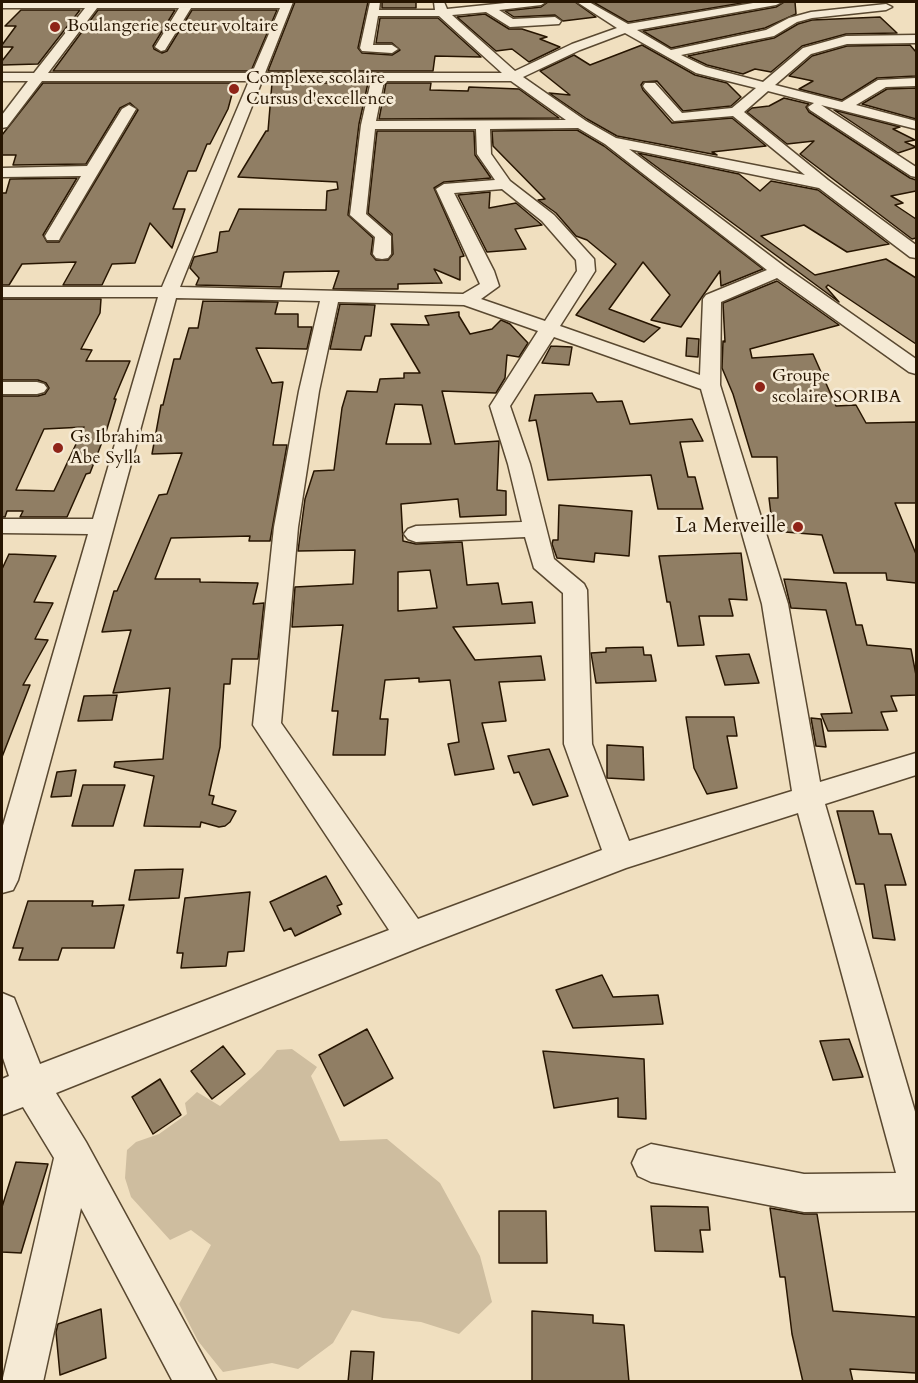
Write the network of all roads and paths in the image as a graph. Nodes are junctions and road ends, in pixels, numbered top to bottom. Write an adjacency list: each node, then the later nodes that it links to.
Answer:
1 (541, 2): 10 (street)
2 (582, 2): 12 (street)
3 (776, 2): 12 (street)
4 (95, 3): 6 (street); 7 (street); 21 (street)
5 (288, 3): 7 (street); 22 (street)
6 (2, 5)
7 (187, 5): 16 (street)
8 (374, 7): 9 (street); 17 (street)
9 (441, 7): 10 (street); 24 (street)
10 (489, 8): 13 (street)
11 (890, 11): 14 (street); 15 (street)
12 (627, 28): 13 (street); 19 (street)
13 (560, 34): 24 (street)
14 (746, 38): 18 (street); 19 (street)
15 (916, 39): 18 (street)
16 (161, 47)
17 (392, 49)
18 (807, 51): 27 (street)
19 (669, 54): 27 (street)
20 (2, 77): 21 (street)
21 (37, 77): 22 (street); 32 (street)
22 (257, 77): 23 (street); 50 (street)
23 (378, 77): 24 (street); 34 (street)
24 (514, 77): 33 (street)
25 (916, 82): 29 (street)
26 (650, 86): 31 (street)
27 (767, 86): 28 (street); 31 (street)
28 (794, 93): 29 (street); 39 (street)
29 (844, 107): 35 (street)
30 (129, 108): 40 (street)
31 (736, 112): 44 (street)
32 (2, 124)
33 (581, 124): 36 (street); 37 (street)
34 (368, 125): 36 (street); 47 (street)
35 (916, 125)
36 (483, 126): 43 (street)
37 (610, 141): 44 (street); 48 (street)
38 (916, 152): 39 (street)
39 (900, 162): 42 (street)
40 (90, 171): 41 (street); 45 (street)
41 (2, 172)
42 (916, 173)
43 (505, 184): 52 (street); 53 (street)
44 (824, 184): 46 (street)
45 (53, 236)
46 (916, 253)
47 (382, 254)
48 (779, 271): 54 (street); 55 (street)
49 (2, 292): 50 (street)
50 (169, 292): 51 (street); 59 (street)
51 (330, 298): 52 (street); 66 (street)
52 (466, 300): 53 (street)
53 (549, 330): 55 (street); 60 (street)
54 (916, 368)
55 (710, 385): 63 (street)
56 (2, 388): 57 (street)
57 (37, 388)
58 (2, 526): 59 (street)
59 (103, 527): 65 (street)
60 (534, 529): 61 (street); 64 (street)
61 (416, 534)
62 (916, 764): 63 (street)
63 (808, 798): 64 (street); 71 (street)
64 (620, 857): 66 (street)
65 (2, 880)
66 (411, 936): 68 (street)
67 (2, 1009): 68 (street)
68 (16, 1091): 69 (street)
69 (73, 1155): 73 (street); 74 (street)
70 (651, 1163): 72 (street)
71 (916, 1178)
72 (916, 1192)
73 (22, 1382)
74 (196, 1382)

